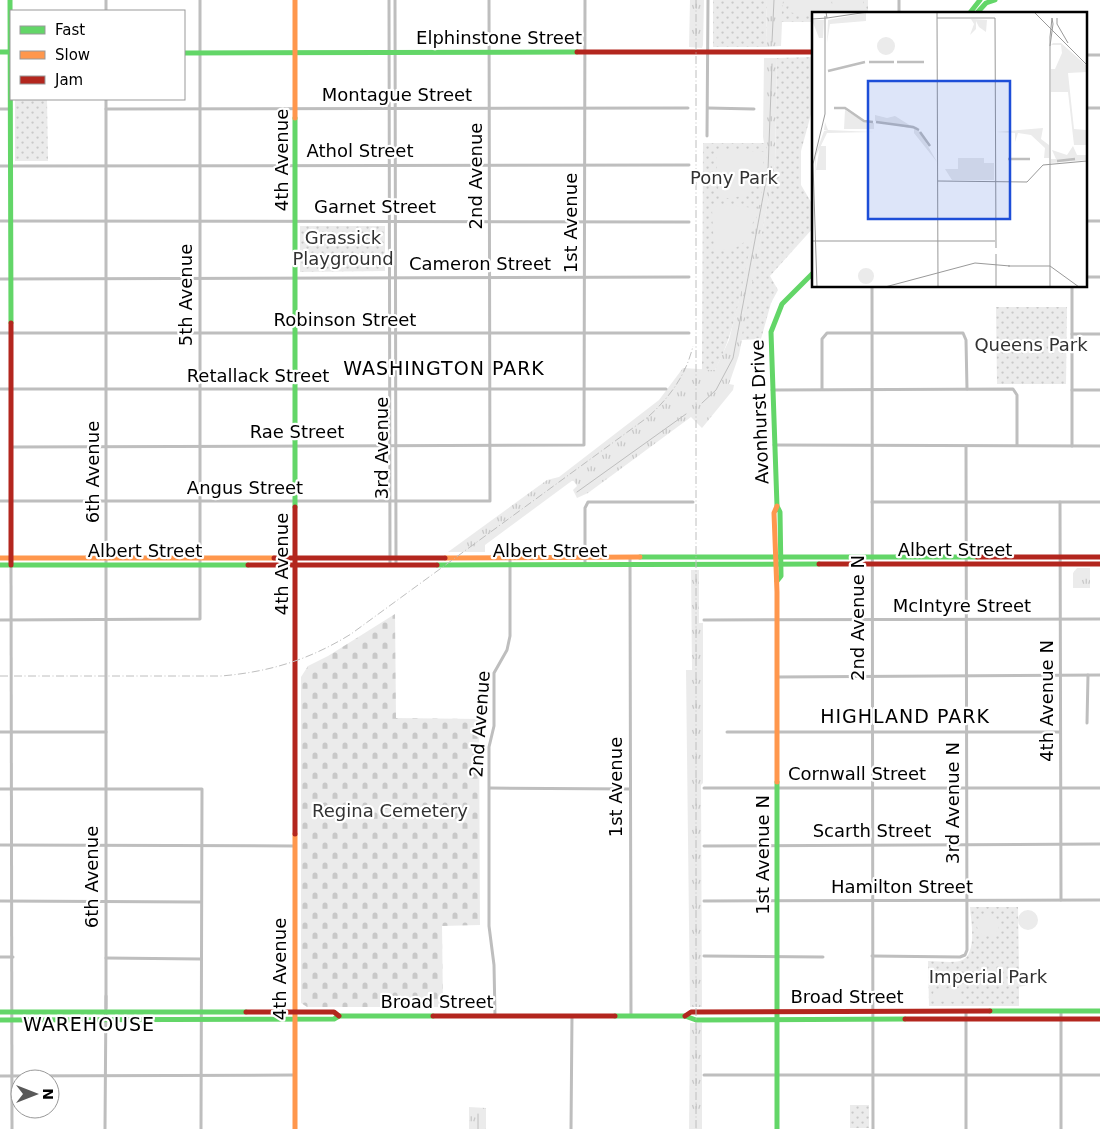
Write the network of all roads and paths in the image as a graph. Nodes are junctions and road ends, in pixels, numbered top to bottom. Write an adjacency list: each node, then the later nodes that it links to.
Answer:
1 (200, 0): 19 (street, 5th Avenue)
2 (296, 0): 12 (main road, 4th Avenue)
3 (390, 0): 13 (street, 3rd Avenue)
4 (395, 0): 13 (street, 3rd Avenue)
5 (489, 0): 14 (street, 2nd Avenue)
6 (585, 0): 15 (street, 1st Avenue)
7 (708, 0): 16 (street)
8 (980, 0): 10 (main road)
9 (995, 0): 11 (main road)
10 (971, 12)
11 (977, 12)
12 (296, 52): 13 (main road, Elphinstone Street); 19 (main road, Elphinstone Street); 28 (main road, 4th Avenue)
13 (392, 52): 14 (main road, Elphinstone Street); 29 (street, 3rd Avenue); 30 (street, 3rd Avenue)
14 (490, 52): 15 (main road, Elphinstone Street); 31 (street, 2nd Avenue)
15 (585, 52): 16 (main road, Elphinstone Street); 32 (street, 1st Avenue)
16 (708, 52): 17 (main road, Elphinstone Street); 23 (street)
17 (812, 52)
18 (185, 53): 19 (main road, Elphinstone Street)
19 (199, 53): 27 (street, 5th Avenue)
20 (11, 100): 25 (main road)
21 (106, 100): 26 (street, 6th Avenue)
22 (688, 108): 32 (street, Montague Street)
23 (708, 108): 33 (street); 34 (street)
24 (0, 109): 25 (street)
25 (11, 109): 41 (main road)
26 (106, 109): 27 (street, Montague Street); 42 (street, 6th Avenue)
27 (200, 109): 28 (street, Montague Street); 35 (street, 5th Avenue)
28 (296, 109): 29 (street, Montague Street); 36 (main road, 4th Avenue)
29 (390, 109): 30 (street, Montague Street); 37 (street, 3rd Avenue)
30 (396, 109): 31 (street, Montague Street); 38 (street, 3rd Avenue)
31 (489, 109): 32 (street, Montague Street); 43 (street, 2nd Avenue)
32 (585, 109): 44 (street, 1st Avenue)
33 (754, 109)
34 (707, 136)
35 (200, 165): 36 (street, Athol Street); 42 (street, Athol Street); 48 (street, 5th Avenue)
36 (296, 165): 37 (street, Athol Street); 49 (main road, 4th Avenue)
37 (390, 165): 38 (street, Athol Street); 50 (street, 3rd Avenue)
38 (396, 165): 43 (street, Athol Street); 51 (street, 3rd Avenue)
39 (689, 165): 44 (street, Athol Street)
40 (0, 166): 41 (street, Athol Street)
41 (11, 166): 42 (street, Athol Street); 46 (main road)
42 (106, 166): 47 (street, 6th Avenue)
43 (489, 166): 44 (street, Athol Street); 52 (street, 2nd Avenue)
44 (586, 166): 53 (street, 1st Avenue)
45 (0, 221): 46 (street, Garnet Street)
46 (11, 221): 47 (street, Garnet Street); 65 (main road)
47 (106, 221): 48 (street, Garnet Street); 61 (street, 6th Avenue)
48 (200, 221): 49 (street, Garnet Street); 62 (street, 5th Avenue)
49 (296, 221): 50 (street, Garnet Street); 56 (main road, 4th Avenue)
50 (390, 221): 51 (street, Garnet Street); 57 (street, 3rd Avenue)
51 (396, 221): 52 (street, Garnet Street); 58 (street, 3rd Avenue)
52 (490, 221): 53 (street, Garnet Street); 59 (street, 2nd Avenue)
53 (585, 222): 54 (street, Garnet Street); 63 (street, 1st Avenue)
54 (689, 222)
55 (812, 274): 94 (main road, Avonhurst Drive)
56 (296, 277): 57 (street, Cameron Street); 62 (street, Cameron Street); 76 (main road, 4th Avenue)
57 (390, 277): 58 (street, Cameron Street); 77 (street, 3rd Avenue)
58 (396, 277): 59 (street, Cameron Street); 78 (street, 3rd Avenue)
59 (490, 277): 63 (street, Cameron Street); 71 (street, 2nd Avenue)
60 (689, 277): 63 (street, Cameron Street)
61 (106, 278): 62 (street, Cameron Street); 65 (street, Cameron Street); 74 (street, 6th Avenue)
62 (200, 278): 75 (street, 5th Avenue)
63 (585, 278): 72 (street, 1st Avenue)
64 (0, 279): 65 (street, Cameron Street)
65 (11, 279): 70 (main road)
66 (872, 288): 68 (street, 2nd Avenue N)
67 (1072, 288): 79 (street)
68 (872, 332): 84 (street); 85 (street, 2nd Avenue N); 86 (street)
69 (0, 333): 70 (street, Robinson Street)
70 (11, 333): 74 (street, Robinson Street); 82 (main road)
71 (490, 333): 72 (street, Robinson Street); 78 (street, Robinson Street); 92 (street, 2nd Avenue)
72 (585, 333): 73 (street, Robinson Street); 93 (street, 1st Avenue)
73 (689, 333)
74 (106, 334): 75 (street, Robinson Street); 87 (street, 6th Avenue)
75 (200, 334): 76 (street, Robinson Street); 88 (street, 5th Avenue)
76 (296, 334): 77 (street, Robinson Street); 89 (main road, 4th Avenue)
77 (390, 334): 78 (street, Robinson Street); 90 (street, 3rd Avenue)
78 (396, 334): 91 (street, 3rd Avenue)
79 (1072, 334): 80 (street); 95 (street)
80 (1100, 334)
81 (0, 389): 82 (street, Retallack Street)
82 (11, 389): 87 (street, Retallack Street); 101 (main road)
83 (666, 389): 93 (street, Retallack Street)
84 (822, 389): 85 (street); 94 (street)
85 (872, 389): 86 (street); 99 (street, 2nd Avenue N)
86 (967, 389): 100 (street)
87 (106, 390): 88 (street, Retallack Street); 102 (street, 6th Avenue)
88 (200, 390): 89 (street, Retallack Street); 103 (street, 5th Avenue)
89 (296, 390): 90 (street, Retallack Street); 104 (main road, 4th Avenue)
90 (390, 390): 91 (street, Retallack Street); 105 (street, 3rd Avenue)
91 (396, 390): 92 (street, Retallack Street); 106 (street, 3rd Avenue)
92 (490, 390): 93 (street, Retallack Street); 107 (street, 2nd Avenue)
93 (584, 390): 97 (street, 1st Avenue)
94 (772, 390): 98 (main road, Avonhurst Drive)
95 (1072, 390): 96 (street); 109 (street)
96 (1100, 390)
97 (584, 445): 107 (street, Rae Street)
98 (774, 445): 99 (street); 124 (main road, Avonhurst Drive)
99 (872, 445): 108 (street); 120 (street, 2nd Avenue N)
100 (1018, 445): 108 (street); 109 (street)
101 (11, 446): 102 (street, Rae Street); 112 (main road)
102 (106, 446): 103 (street, Rae Street); 114 (street, 6th Avenue)
103 (200, 446): 104 (street, Rae Street); 115 (street, 5th Avenue)
104 (296, 446): 105 (street, Rae Street); 116 (main road, 4th Avenue)
105 (390, 446): 106 (street, Rae Street); 117 (street, 3rd Avenue)
106 (396, 446): 107 (street, Rae Street); 118 (street, 3rd Avenue)
107 (490, 446): 113 (street, 2nd Avenue)
108 (966, 446): 121 (street, 3rd Avenue N)
109 (1072, 446): 110 (street)
110 (1100, 446)
111 (0, 501): 112 (street, Angus Street)
112 (11, 501): 114 (street, Angus Street); 132 (main road)
113 (490, 501): 118 (street, Angus Street)
114 (106, 502): 115 (street, Angus Street); 133 (street, 6th Avenue)
115 (200, 502): 116 (street, Angus Street); 134 (street, 5th Avenue)
116 (296, 502): 117 (street, Angus Street); 135 (main road, 4th Avenue)
117 (390, 502): 118 (street, Angus Street); 136 (street, 3rd Avenue)
118 (396, 502): 136 (street, 3rd Avenue)
119 (693, 502): 138 (street)
120 (872, 502): 121 (street); 127 (street, 2nd Avenue N)
121 (966, 502): 122 (street); 128 (street, 3rd Avenue N)
122 (1060, 502): 123 (street); 129 (street, 4th Avenue N)
123 (1100, 502)
124 (777, 506): 126 (main road, Avonhurst Drive); 139 (main road, Avonhurst Drive)
125 (630, 557): 138 (main road, Albert Street); 139 (main road, Albert Street); 141 (street, 1st Avenue)
126 (781, 557): 127 (main road, Albert Street); 139 (main road, Albert Street); 142 (main road, Avonhurst Drive)
127 (872, 557): 128 (main road, Albert Street); 143 (street, 2nd Avenue N)
128 (966, 557): 129 (main road, Albert Street); 144 (street, 3rd Avenue N)
129 (1060, 557): 130 (main road, Albert Street); 145 (street, 4th Avenue N)
130 (1100, 557)
131 (0, 558): 132 (main road, Albert Street)
132 (11, 558): 133 (main road, Albert Street); 148 (main road)
133 (106, 558): 134 (main road, Albert Street); 149 (street, 6th Avenue)
134 (200, 558): 135 (main road, Albert Street); 150 (street, 5th Avenue)
135 (296, 558): 136 (main road, Albert Street); 140 (main road, 4th Avenue)
136 (393, 558): 137 (main road, Albert Street); 151 (street, 3rd Avenue); 152 (street, 3rd Avenue)
137 (510, 558): 138 (main road, Albert Street); 153 (street, 2nd Avenue)
138 (585, 558): 154 (street)
139 (774, 558): 142 (main road, Avonhurst Drive)
140 (296, 564): 150 (main road, Albert Street); 151 (main road, Albert Street); 199 (main road, 4th Avenue)
141 (630, 564): 142 (main road, Albert Street); 154 (main road, Albert Street); 181 (street, 1st Avenue)
142 (778, 564): 143 (main road, Albert Street); 155 (main road, 1st Avenue N)
143 (872, 564): 144 (main road, Albert Street); 156 (street, 2nd Avenue N)
144 (966, 564): 145 (main road, Albert Street); 162 (street, 3rd Avenue N)
145 (1060, 564): 146 (main road, Albert Street); 163 (street, 4th Avenue N)
146 (1100, 564)
147 (0, 565): 148 (main road, Albert Street)
148 (11, 565): 149 (main road, Albert Street); 159 (street)
149 (106, 565): 150 (main road, Albert Street); 160 (street, 6th Avenue)
150 (200, 565): 160 (street, 5th Avenue)
151 (390, 565): 152 (main road, Albert Street)
152 (396, 565): 153 (main road, Albert Street)
153 (510, 565): 154 (main road, Albert Street); 180 (street, 2nd Avenue)
154 (585, 565)
155 (777, 619): 156 (street, McIntyre Street); 161 (street, McIntyre Street); 169 (main road, 1st Avenue N)
156 (872, 619): 162 (street, McIntyre Street); 167 (street, 2nd Avenue N)
157 (1100, 619): 163 (street, McIntyre Street)
158 (0, 620): 159 (street)
159 (11, 620): 160 (street); 172 (street)
160 (106, 620): 173 (street, 6th Avenue)
161 (704, 620)
162 (967, 620): 163 (street, McIntyre Street); 168 (street, 3rd Avenue N)
163 (1060, 620): 164 (street, 4th Avenue N)
164 (1060, 675): 165 (street); 168 (street); 177 (street, 4th Avenue N)
165 (1088, 675): 166 (street); 170 (street)
166 (1100, 675)
167 (872, 676): 168 (street); 169 (street); 178 (street, 2nd Avenue N)
168 (967, 676): 176 (street, 3rd Avenue N)
169 (777, 677): 175 (main road, 1st Avenue N)
170 (1087, 723)
171 (0, 732): 172 (street)
172 (12, 732): 173 (street); 189 (street)
173 (106, 732): 179 (street, 6th Avenue)
174 (727, 732): 175 (street)
175 (777, 732): 178 (street); 183 (main road, 1st Avenue N)
176 (967, 732): 177 (street); 178 (street); 185 (street, 3rd Avenue N)
177 (1060, 732): 186 (street, 4th Avenue N)
178 (872, 733): 184 (street, 2nd Avenue N)
179 (106, 788): 189 (street); 194 (street, 6th Avenue); 198 (street)
180 (490, 788): 181 (street); 230 (street, 2nd Avenue)
181 (630, 788): 232 (street, 1st Avenue)
182 (704, 788): 183 (street, Cornwall Street)
183 (777, 788): 184 (street, Cornwall Street); 195 (main road, 1st Avenue N)
184 (873, 788): 185 (street, Cornwall Street); 196 (street, 2nd Avenue N)
185 (967, 788): 186 (street, Cornwall Street); 197 (street, 3rd Avenue N)
186 (1060, 788): 187 (street, Cornwall Street); 190 (street, 4th Avenue N)
187 (1100, 788)
188 (0, 789): 189 (street)
189 (12, 789): 193 (street)
190 (1060, 843): 191 (street, Scarth Street); 197 (street, Scarth Street); 202 (street, 4th Avenue N)
191 (1100, 844)
192 (0, 845): 193 (street)
193 (12, 845): 194 (street); 205 (street)
194 (106, 845): 198 (street); 206 (street, 6th Avenue)
195 (777, 845): 196 (street, Scarth Street); 200 (street, Scarth Street); 208 (main road, 1st Avenue N)
196 (872, 845): 197 (street, Scarth Street); 201 (street, 2nd Avenue N)
197 (967, 845): 209 (street, 3rd Avenue N)
198 (202, 846): 199 (street); 210 (street)
199 (295, 846): 228 (main road, 4th Avenue)
200 (704, 846)
201 (872, 900): 208 (street, Hamilton Street); 209 (street, Hamilton Street); 212 (street, 2nd Avenue N)
202 (1061, 900): 203 (street, Hamilton Street); 209 (street, Hamilton Street)
203 (1100, 900)
204 (0, 901): 205 (street)
205 (12, 901): 206 (street); 214 (street)
206 (106, 901): 210 (street); 217 (street, 6th Avenue)
207 (704, 901): 208 (street, Hamilton Street)
208 (777, 901): 215 (main road, 1st Avenue N)
209 (967, 901): 212 (street, 3rd Avenue N)
210 (201, 902): 218 (street)
211 (704, 956): 215 (street)
212 (872, 956): 221 (street, 2nd Avenue N)
213 (0, 957): 214 (street)
214 (12, 957): 226 (street)
215 (777, 957): 216 (street); 220 (main road, 1st Avenue N)
216 (823, 957)
217 (106, 958): 218 (street); 219 (street, 6th Avenue)
218 (201, 959): 227 (street)
219 (106, 1010): 226 (main road, Broad Street); 227 (main road, Broad Street); 236 (street, 6th Avenue)
220 (777, 1011): 221 (main road, Broad Street); 233 (main road, Broad Street); 237 (main road, 1st Avenue N)
221 (872, 1011): 222 (main road, Broad Street); 234 (street, 2nd Avenue N)
222 (966, 1011): 223 (main road, Broad Street); 235 (street)
223 (1061, 1011): 224 (main road, Broad Street); 238 (street)
224 (1100, 1011)
225 (0, 1012): 226 (main road, Broad Street)
226 (12, 1012): 241 (street)
227 (201, 1012): 228 (main road, Broad Street); 242 (street)
228 (294, 1012): 229 (main road, Broad Street); 243 (main road, 4th Avenue)
229 (339, 1016): 230 (main road, Broad Street); 243 (main road, Broad Street)
230 (495, 1016): 231 (main road, Broad Street)
231 (572, 1016): 232 (main road, Broad Street); 258 (street)
232 (631, 1016): 233 (main road, Broad Street)
233 (685, 1016): 237 (main road, Broad Street)
234 (872, 1018): 235 (main road, Broad Street); 237 (main road, Broad Street); 252 (street, 2nd Avenue N)
235 (966, 1018): 238 (main road, Broad Street); 245 (street)
236 (106, 1019): 241 (main road, Broad Street); 242 (main road, Broad Street); 247 (street, 6th Avenue)
237 (777, 1019): 251 (main road, 1st Avenue N)
238 (1061, 1019): 239 (main road, Broad Street); 253 (street)
239 (1100, 1019)
240 (0, 1020): 241 (main road, Broad Street)
241 (12, 1020): 244 (street)
242 (201, 1020): 243 (main road, Broad Street); 248 (street)
243 (294, 1020): 249 (main road, 4th Avenue)
244 (11, 1069)
245 (966, 1074): 252 (street); 253 (street); 261 (street)
246 (60, 1075): 247 (street)
247 (105, 1075): 248 (street); 255 (street, 6th Avenue)
248 (200, 1075): 249 (street); 256 (street)
249 (294, 1075): 257 (main road, 4th Avenue)
250 (704, 1075): 251 (street)
251 (777, 1075): 252 (street); 259 (main road, 1st Avenue N)
252 (873, 1075): 260 (street, 2nd Avenue N)
253 (1061, 1075): 254 (street); 262 (street)
254 (1100, 1075)
255 (105, 1129)
256 (201, 1129)
257 (295, 1129)
258 (571, 1129)
259 (777, 1129)
260 (873, 1129)
261 (966, 1129)
262 (1061, 1129)

